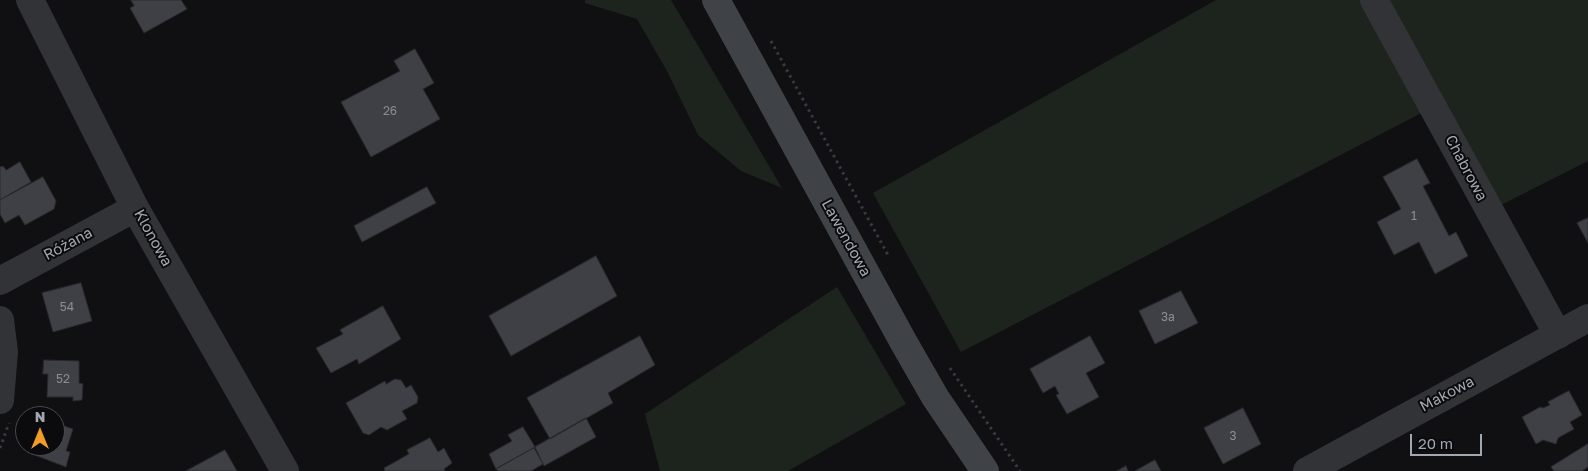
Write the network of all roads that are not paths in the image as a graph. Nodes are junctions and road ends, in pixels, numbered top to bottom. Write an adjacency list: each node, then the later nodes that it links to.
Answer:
1 (30, 0): 4 (street, Klonowa)
2 (716, 0): 11 (street, Lawendowa)
3 (1374, 0): 8 (street, Chabrowa)
4 (135, 208): 5 (street, Różana); 10 (street, Klonowa)
5 (0, 280)
6 (1588, 318): 8 (street, Makowa)
7 (0, 320): 9 (street)
8 (1558, 335): 12 (street, Makowa)
9 (6, 408)
10 (285, 471)
11 (985, 471)
12 (1307, 471)

